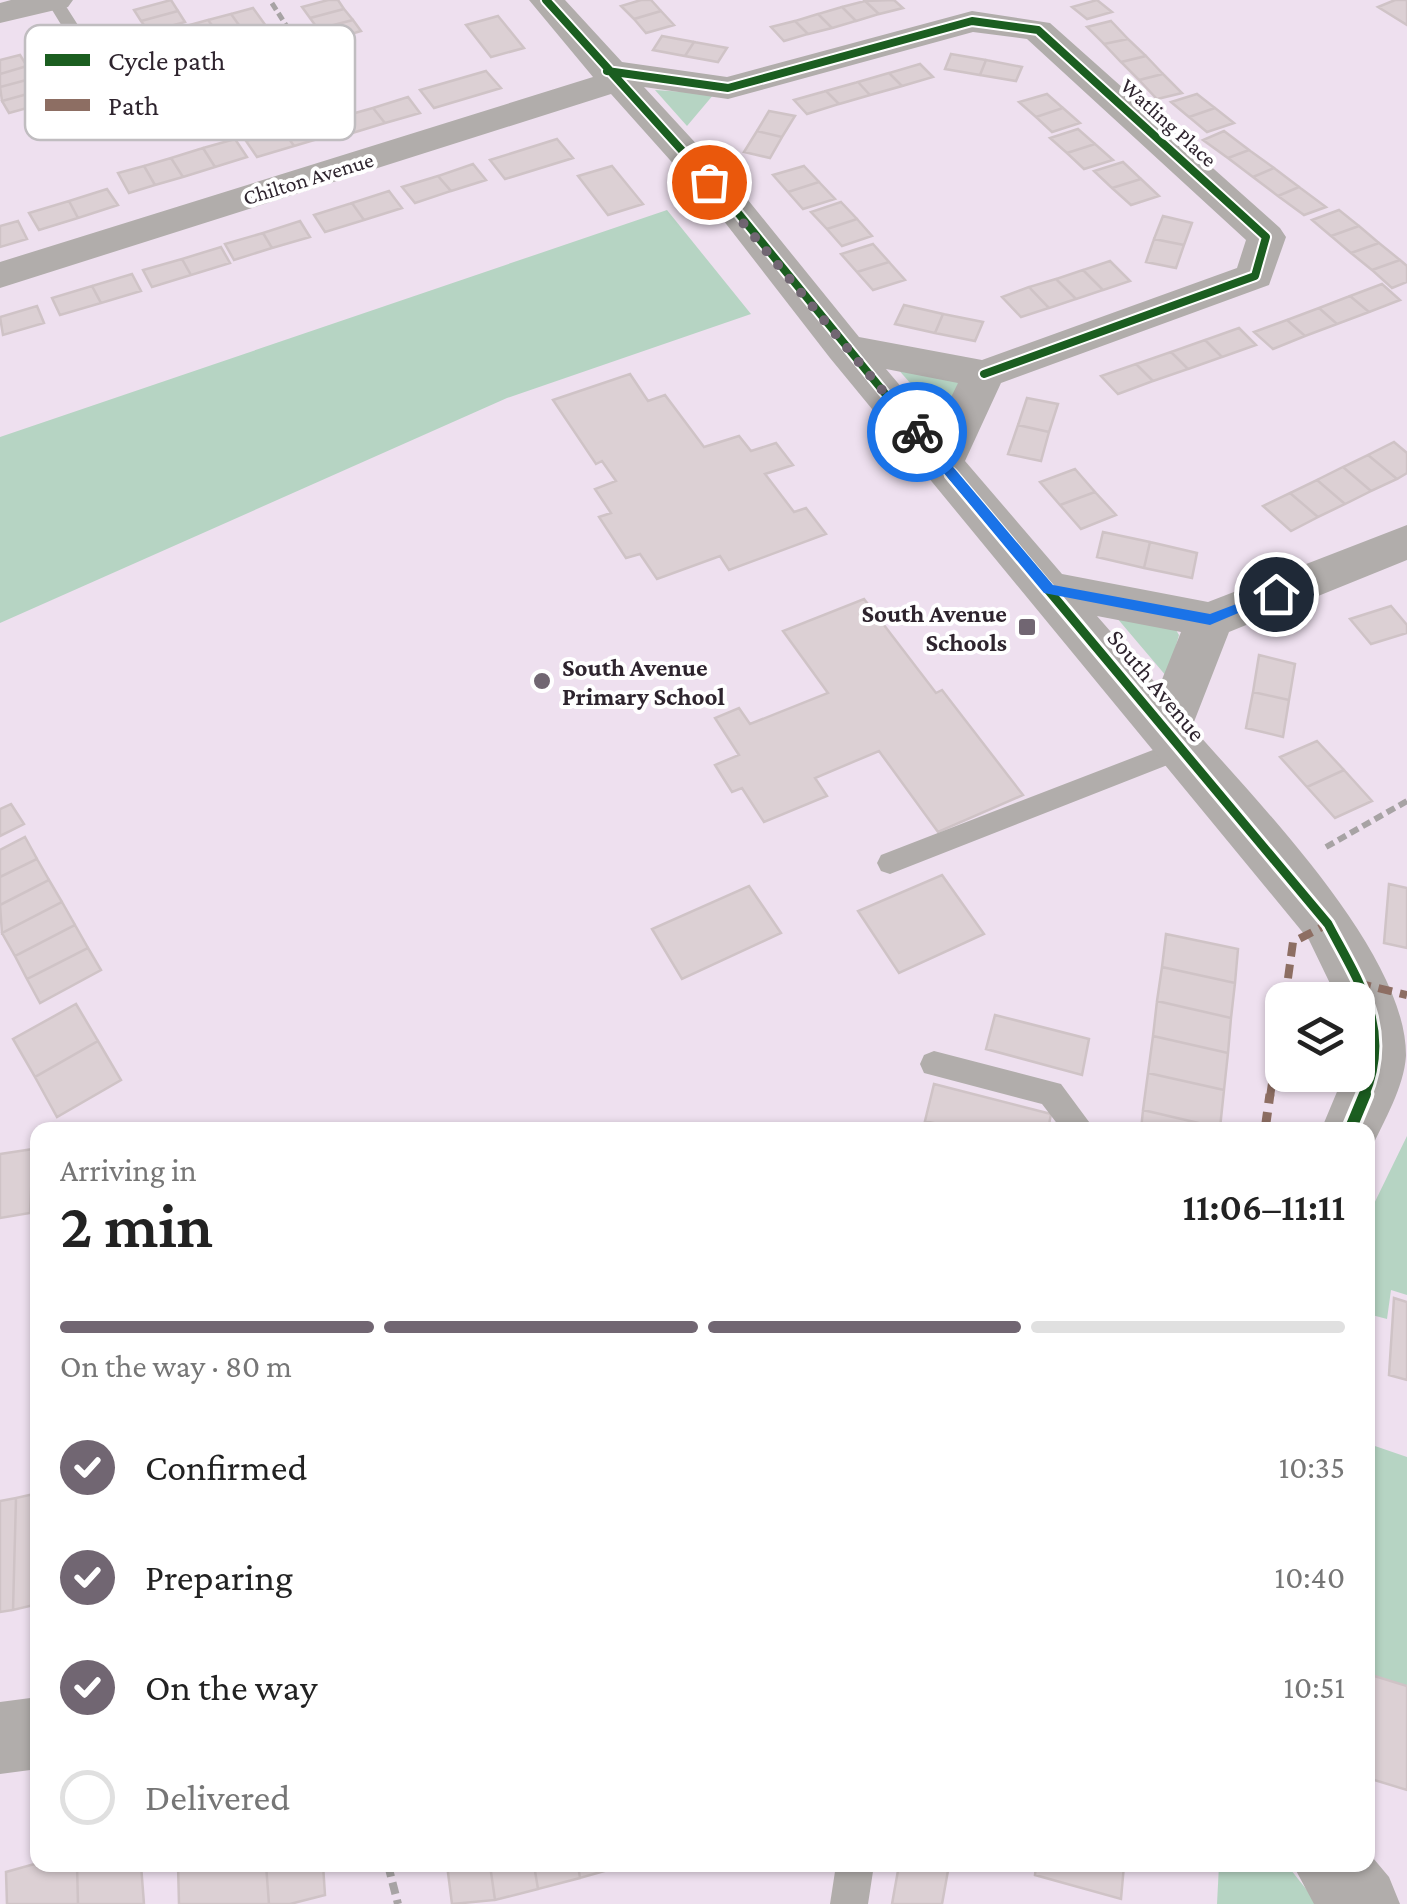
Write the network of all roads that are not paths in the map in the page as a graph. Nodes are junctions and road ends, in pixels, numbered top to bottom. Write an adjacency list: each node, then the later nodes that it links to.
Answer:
1 (55, 0): 3 (street); 4 (lane)
2 (546, 0): 5 (street, South Avenue)
3 (0, 13)
4 (70, 25)
5 (612, 76): 6 (street, South Avenue); 6 (street); 7 (street, Chilton Avenue)
6 (706, 122): 8 (street, South Avenue); 9 (street, Watling Place)
7 (0, 275)
8 (845, 348): 9 (street); 10 (street, South Avenue)
9 (984, 374): 10 (street)
10 (942, 462): 12 (street, South Avenue)
11 (1407, 542): 13 (street)
12 (1049, 589): 13 (street, South Avenue); 14 (street, South Avenue)
13 (1210, 620): 14 (street, South Avenue)
14 (1175, 738): 15 (lane); 16 (street, South Avenue)
15 (890, 862)
16 (1392, 1061): 19 (street)
17 (934, 1064): 18 (lane)
18 (1074, 1122)
19 (1355, 1122)
20 (30, 1733): 21 (street)
21 (0, 1738)
22 (854, 1872): 24 (lane)
23 (1336, 1872): 25 (street)
24 (849, 1904)
25 (1362, 1904)

